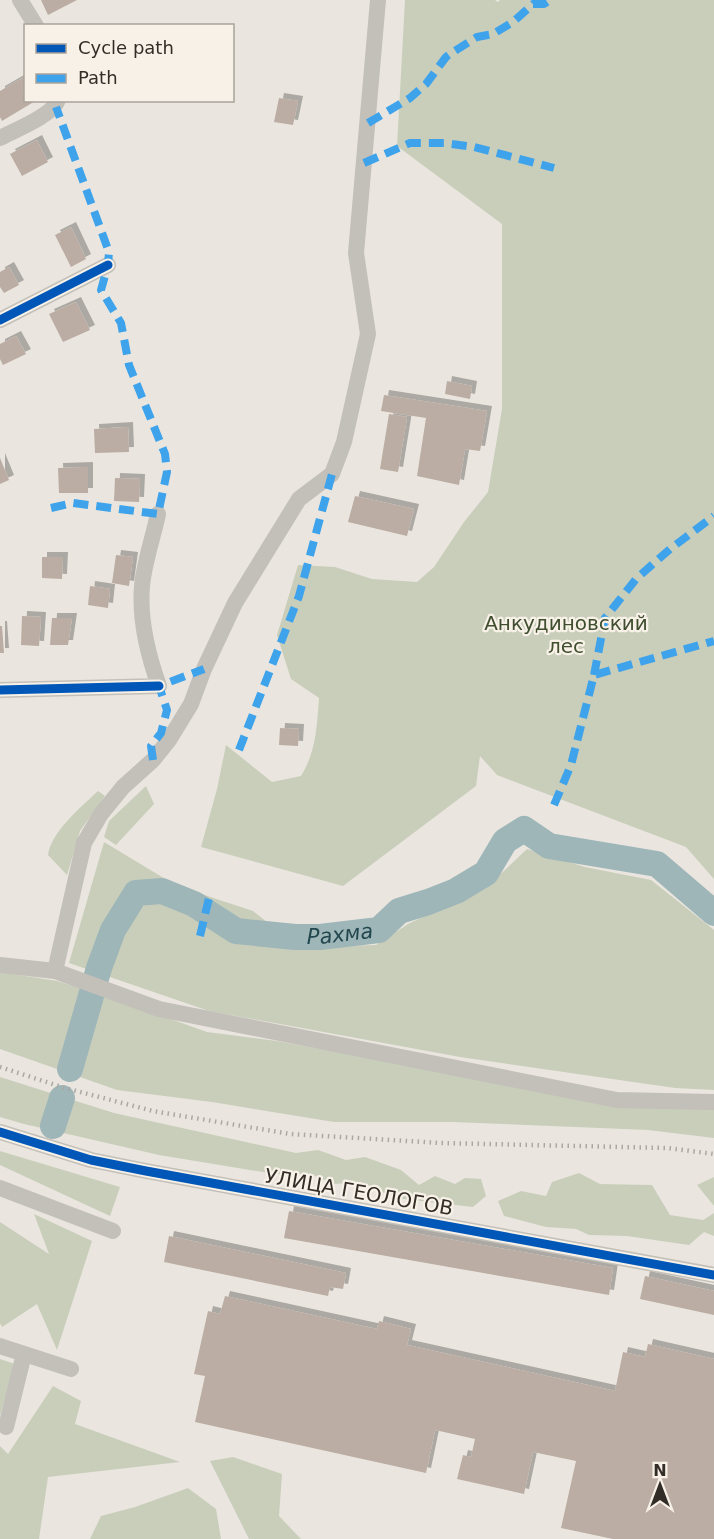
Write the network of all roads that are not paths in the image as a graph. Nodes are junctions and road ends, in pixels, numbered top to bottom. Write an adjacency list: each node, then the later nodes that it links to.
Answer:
1 (20, 0): 3 (street)
2 (378, 0): 11 (street)
3 (35, 24)
4 (57, 102): 5 (street)
5 (0, 138)
6 (108, 264): 7 (street)
7 (0, 320)
8 (158, 514): 9 (street)
9 (0, 690)
10 (0, 965): 11 (street)
11 (55, 971): 12 (street)
12 (714, 1102)
13 (0, 1132): 16 (street, УЛИЦА ГЕОЛОГОВ)
14 (0, 1188): 15 (street)
15 (113, 1231)
16 (714, 1275)
17 (0, 1346): 18 (street)
18 (24, 1354): 19 (street); 20 (street)
19 (71, 1369)
20 (6, 1427)

